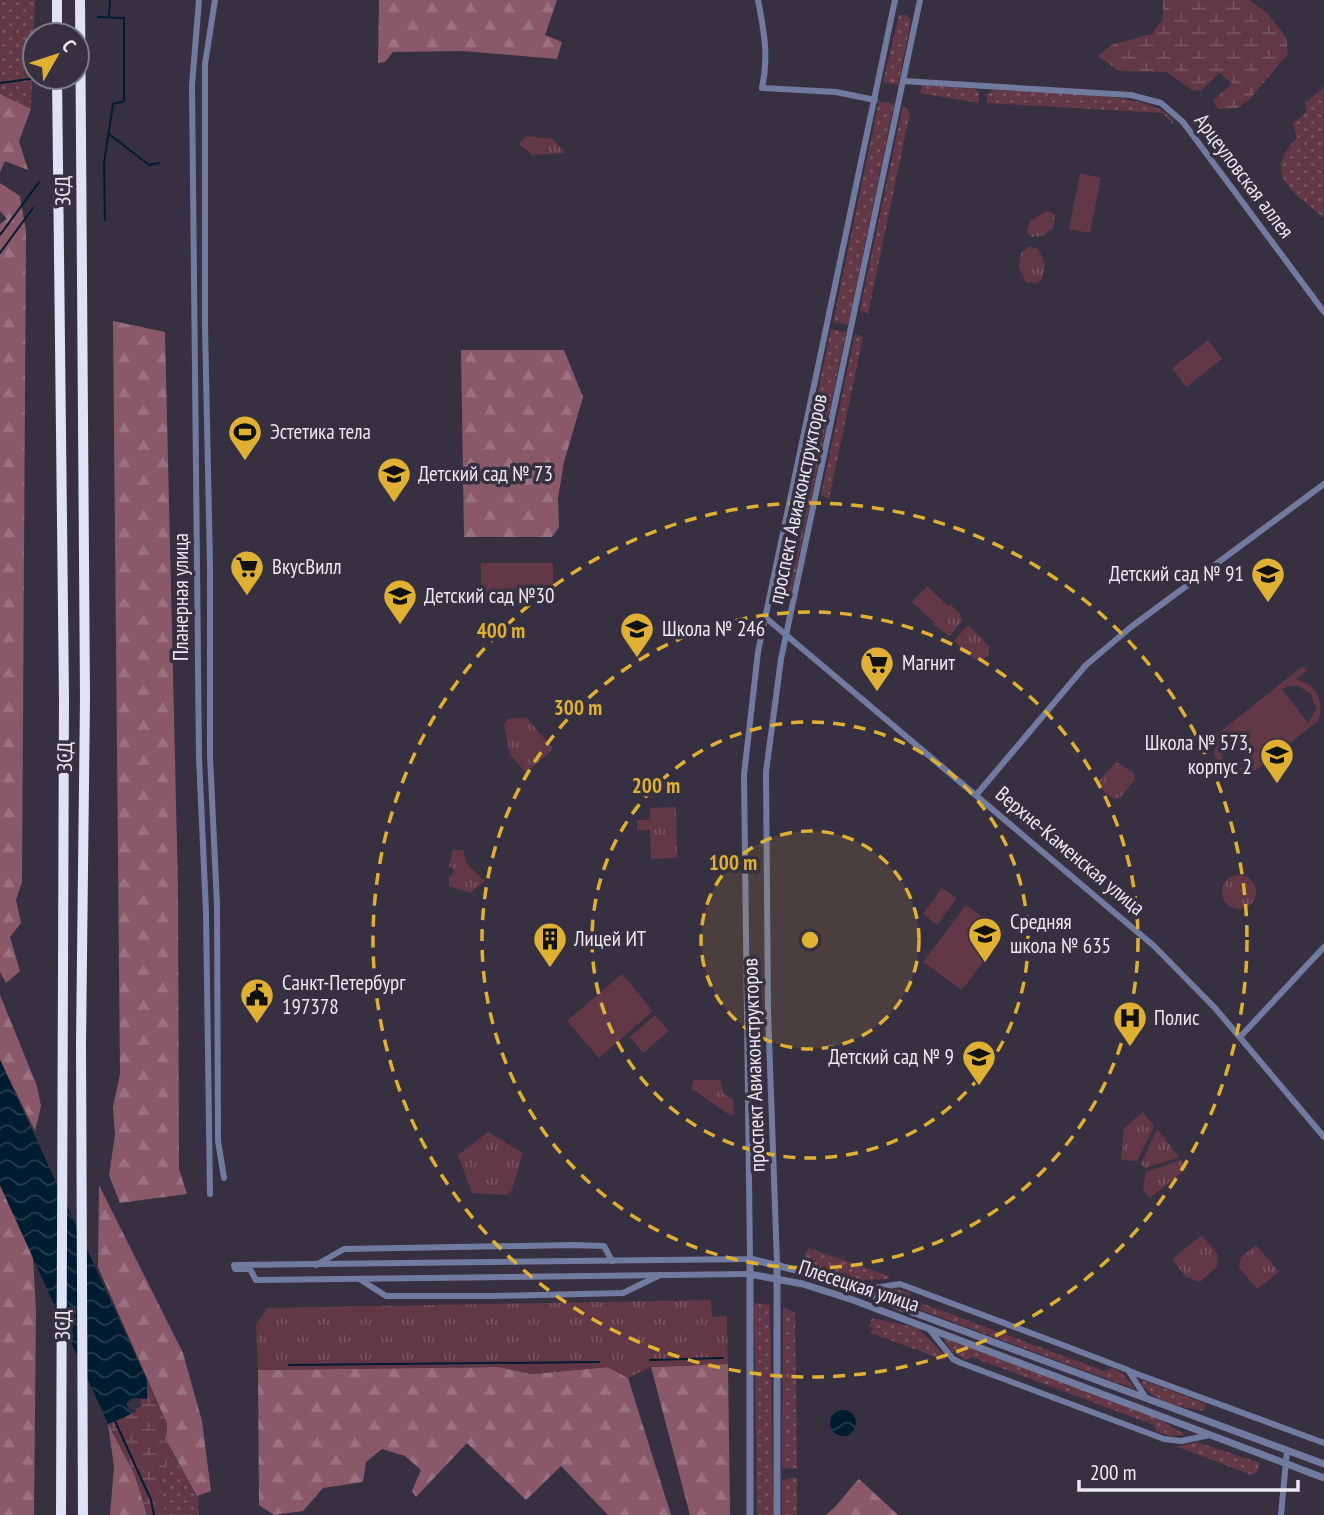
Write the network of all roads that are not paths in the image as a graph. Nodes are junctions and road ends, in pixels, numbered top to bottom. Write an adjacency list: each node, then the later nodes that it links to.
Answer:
1 (57, 0): 8 (highway)
2 (80, 0): 41 (highway, ЗСД)
3 (198, 0): 21 (street, Планерная улица)
4 (215, 0): 20 (street, Планерная улица)
5 (758, 0): 11 (street)
6 (895, 0): 11 (street, проспект Авиаконструкторов)
7 (920, 0): 9 (street, проспект Авиаконструкторов)
8 (57, 21)
9 (903, 81): 12 (street, Арцеуловская аллея); 15 (street, проспект Авиаконструкторов)
10 (57, 91): 40 (highway, ЗСД)
11 (874, 100): 14 (street, проспект Авиаконструкторов)
12 (1324, 313)
13 (1324, 484): 16 (street)
14 (766, 618): 15 (street, Верхне-Каменская улица); 22 (street, проспект Авиаконструкторов)
15 (787, 636): 16 (street, Верхне-Каменская улица); 24 (street, проспект Авиаконструкторов)
16 (976, 794): 18 (street, Верхне-Каменская улица)
17 (1324, 947): 18 (street)
18 (1240, 1037): 19 (street, Верхне-Каменская улица)
19 (1324, 1137)
20 (224, 1178)
21 (210, 1194)
22 (750, 1259): 23 (street, Плесецкая улица); 24 (street, Плесецкая улица); 26 (street, проспект Авиаконструкторов)
23 (612, 1261): 25 (street, Плесецкая улица); 25 (street)
24 (777, 1263): 29 (street, проспект Авиаконструкторов); 30 (street, Плесецкая улица)
25 (316, 1265): 28 (street, Плесецкая улица)
26 (749, 1274): 27 (street, Плесецкая улица); 29 (street, Плесецкая улица); 42 (street, проспект Авиаконструкторов)
27 (660, 1275): 28 (street, Плесецкая улица); 28 (street)
28 (359, 1279)
29 (778, 1279): 31 (street, Плесецкая улица); 43 (street, проспект Авиаконструкторов)
30 (861, 1290): 32 (street); 33 (street, Плесецкая улица)
31 (928, 1327): 34 (street, Плесецкая улица); 34 (street)
32 (1128, 1370): 33 (street); 35 (street)
33 (1147, 1400): 36 (street, Плесецкая улица)
34 (1211, 1435): 37 (street, Плесецкая улица)
35 (1324, 1443)
36 (1287, 1451): 37 (street); 38 (street, Плесецкая улица)
37 (1285, 1464): 39 (street, Плесецкая улица); 44 (street)
38 (1324, 1464)
39 (1324, 1478)
40 (61, 1515)
41 (83, 1515)
42 (750, 1515)
43 (777, 1515)
44 (1281, 1515)

